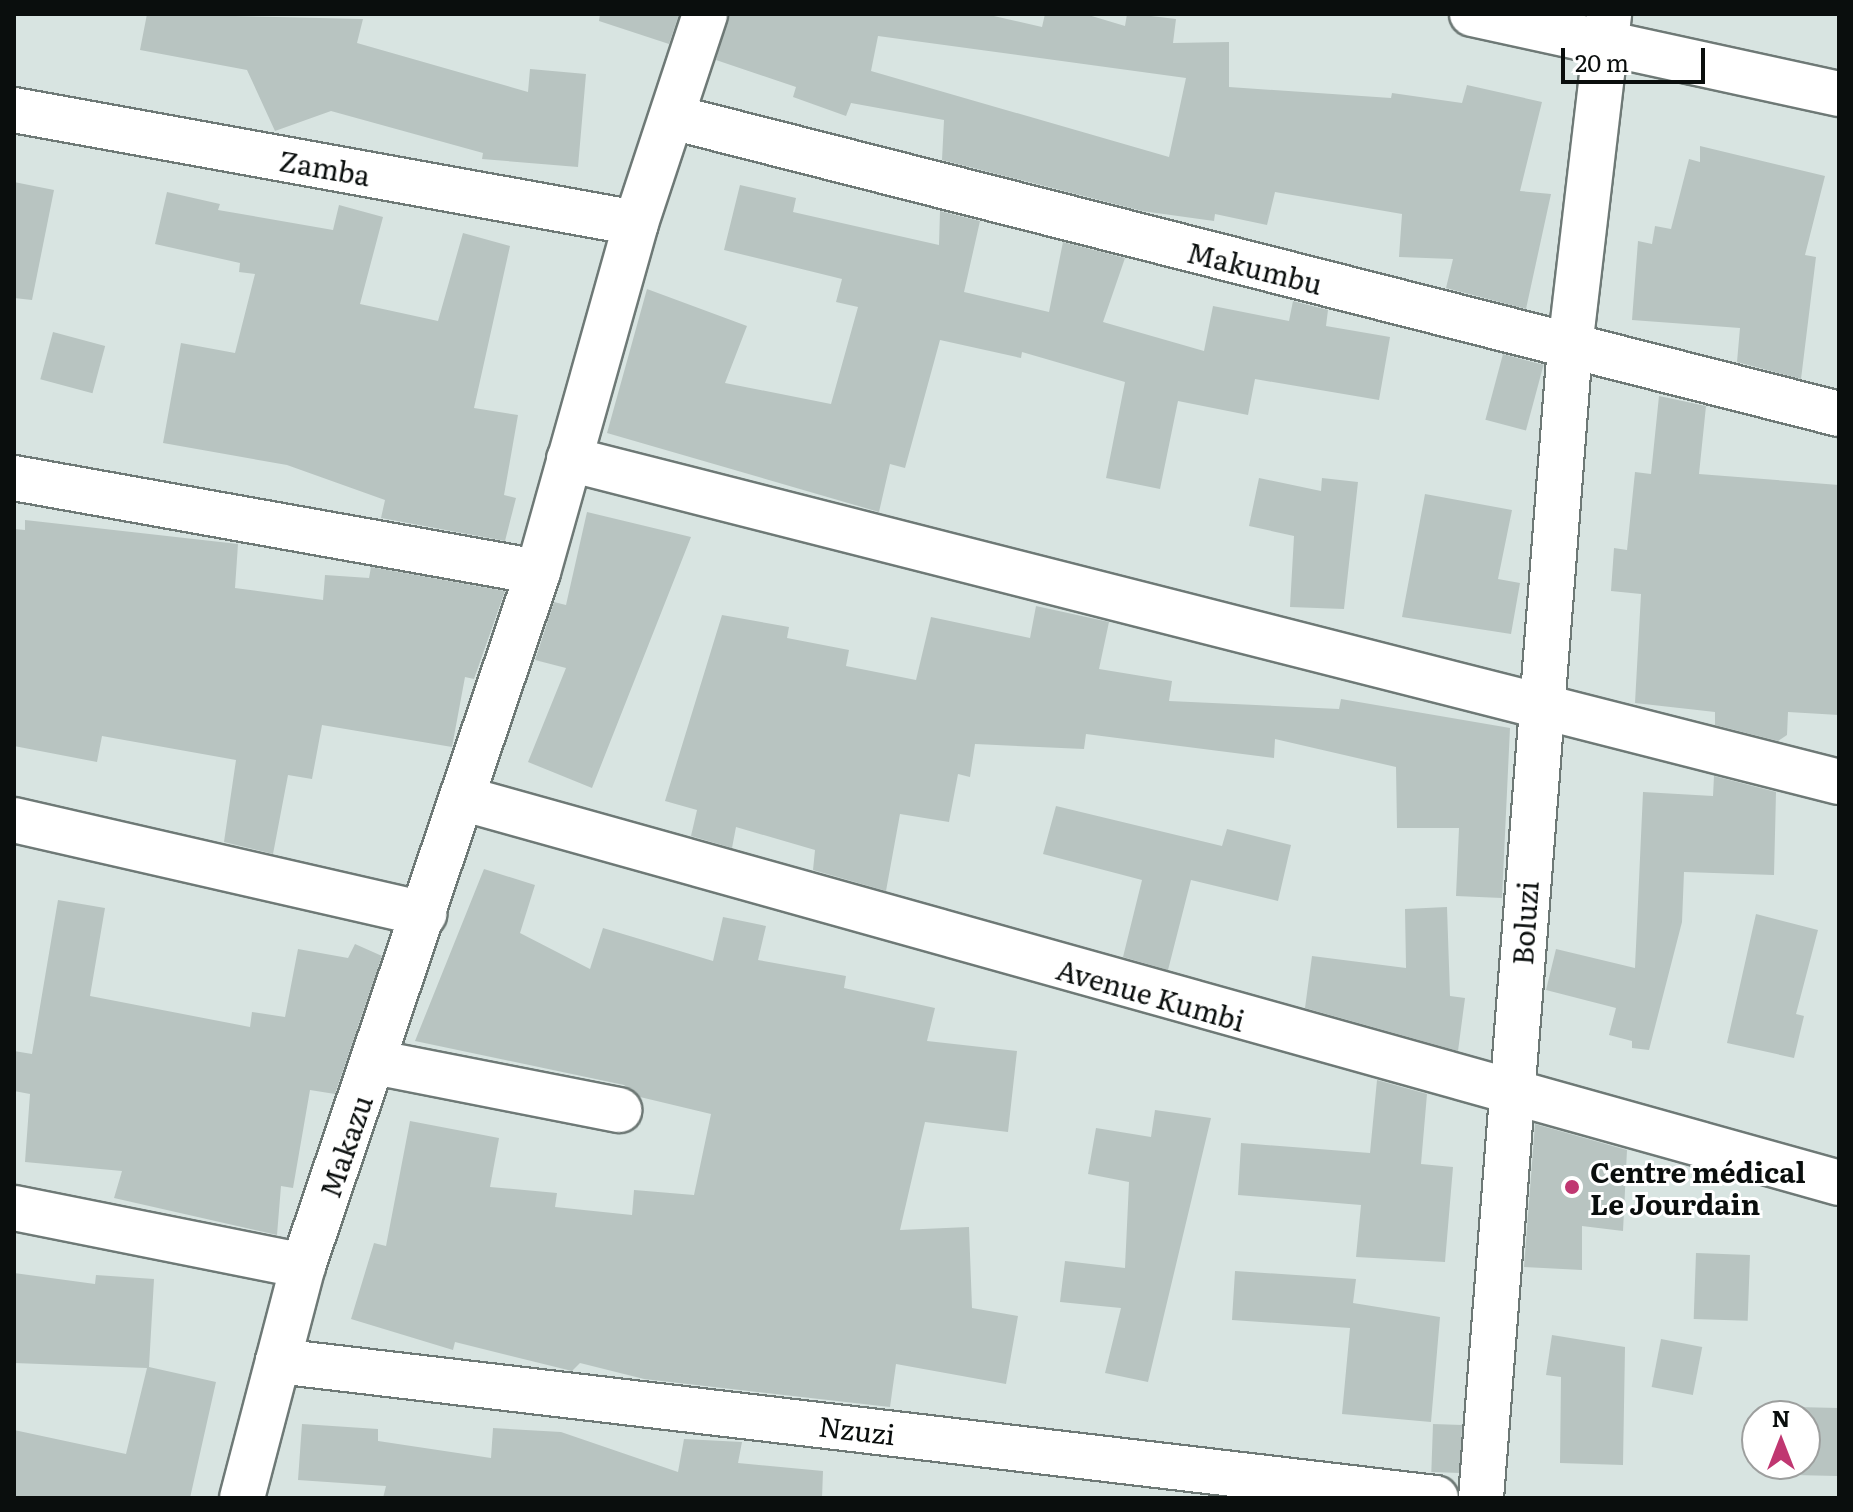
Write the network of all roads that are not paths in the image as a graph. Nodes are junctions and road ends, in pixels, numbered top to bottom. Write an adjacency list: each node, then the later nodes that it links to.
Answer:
1 (705, 14): 6 (street, Makazu)
2 (1472, 14): 3 (street)
3 (1607, 29): 4 (street); 8 (street, Boluzi)
4 (1839, 94)
5 (14, 110): 7 (street, Zamba)
6 (672, 117): 7 (street, Makazu); 8 (street, Makumbu)
7 (636, 223): 10 (street, Makazu)
8 (1570, 347): 9 (street, Makumbu); 13 (street, Boluzi)
9 (1839, 414)
10 (569, 459): 12 (street, Makazu); 13 (street)
11 (14, 478): 12 (street)
12 (538, 572): 15 (street, Makazu)
13 (1540, 706): 14 (street); 19 (street, Boluzi)
14 (1839, 782)
15 (465, 799): 17 (street, Makazu); 19 (street, Avenue Kumbi)
16 (14, 820): 17 (street)
17 (424, 914): 18 (street, Makazu)
18 (374, 1062): 20 (street); 23 (street, Makazu)
19 (1512, 1096): 21 (street, Avenue Kumbi); 27 (street, Boluzi)
20 (619, 1110)
21 (1839, 1183)
22 (14, 1208): 23 (street)
23 (303, 1266): 24 (street, Makazu)
24 (278, 1361): 25 (street, Makazu); 26 (street, Nzuzi)
25 (242, 1498)
26 (1436, 1498)
27 (1481, 1498)

